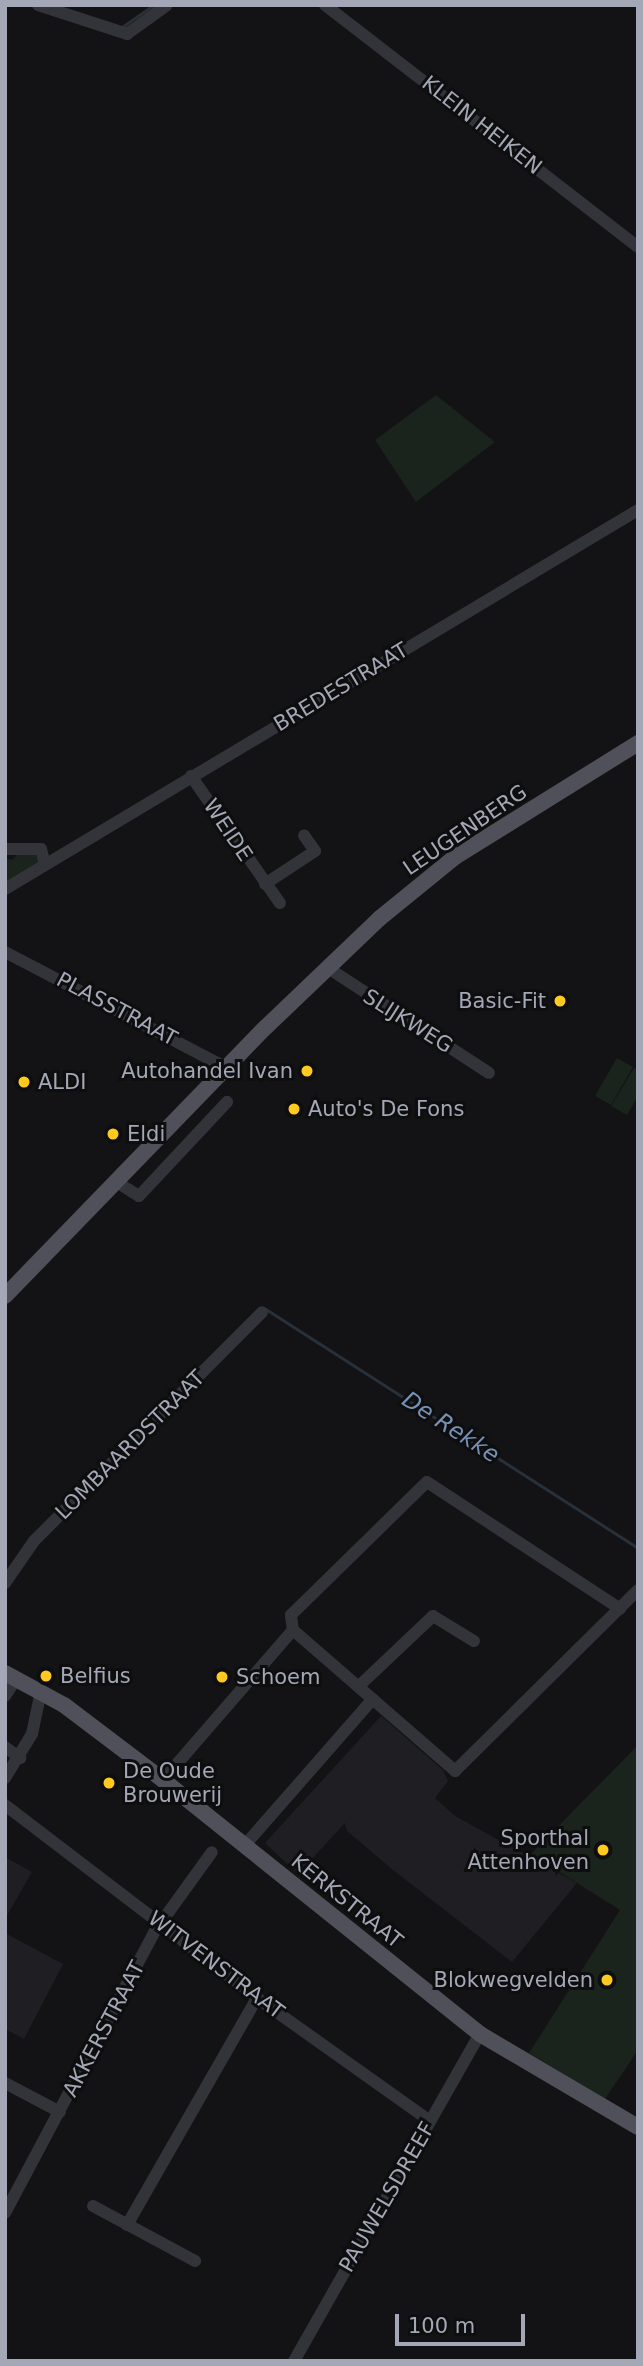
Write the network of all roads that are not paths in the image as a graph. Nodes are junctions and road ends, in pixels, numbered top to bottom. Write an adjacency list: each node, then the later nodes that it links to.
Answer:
1 (38, 5): 2 (street)
2 (167, 5)
3 (325, 5): 4 (street, KLEIN HEIKEN)
4 (638, 247)
5 (638, 510): 7 (street, BREDESTRAAT)
6 (638, 743): 15 (main road, LEUGENBERG)
7 (191, 776): 10 (street, BREDESTRAAT); 11 (street, WEIDE)
8 (304, 835): 11 (street, WEIDE)
9 (5, 849): 10 (street)
10 (45, 865): 12 (street, BREDESTRAAT)
11 (265, 884): 13 (street, WEIDE)
12 (5, 890)
13 (280, 903)
14 (5, 952): 16 (street, PLASSTRAAT)
15 (328, 968): 16 (main road, LEUGENBERG); 17 (street, SLIJKWEG)
16 (227, 1068): 19 (main road, LEUGENBERG)
17 (489, 1073)
18 (227, 1102): 19 (street)
19 (115, 1181): 20 (main road, LEUGENBERG)
20 (5, 1296)
21 (262, 1312): 22 (street, LOMBAARDSTRAAT)
22 (5, 1583)
23 (638, 1590): 24 (street)
24 (620, 1609): 25 (street); 31 (street)
25 (293, 1630): 28 (street); 35 (street)
26 (474, 1641): 28 (street)
27 (11, 1676): 29 (main road, KERKSTRAAT); 30 (street)
28 (359, 1686): 31 (street)
29 (41, 1691): 33 (street); 35 (main road, KERKSTRAAT)
30 (5, 1696)
31 (373, 1699): 37 (street)
32 (5, 1747): 33 (street)
33 (20, 1758): 34 (street)
34 (5, 1778)
35 (163, 1780): 37 (main road, KERKSTRAAT)
36 (5, 1805): 39 (street, WITVENSTRAAT)
37 (245, 1845): 41 (main road, KERKSTRAAT)
38 (212, 1852): 39 (street, AKKERSTRAAT)
39 (160, 1924): 40 (street, WITVENSTRAAT); 43 (street, AKKERSTRAAT)
40 (257, 1998): 44 (street, WITVENSTRAAT); 48 (street)
41 (480, 2034): 44 (street, PAUWELSDREEF); 45 (main road, KERKSTRAAT)
42 (5, 2083): 43 (street)
43 (60, 2112): 47 (street, AKKERSTRAAT)
44 (430, 2121): 50 (street, PAUWELSDREEF)
45 (638, 2127)
46 (93, 2206): 48 (street)
47 (5, 2213)
48 (127, 2225): 49 (street)
49 (195, 2261)
50 (294, 2361)

